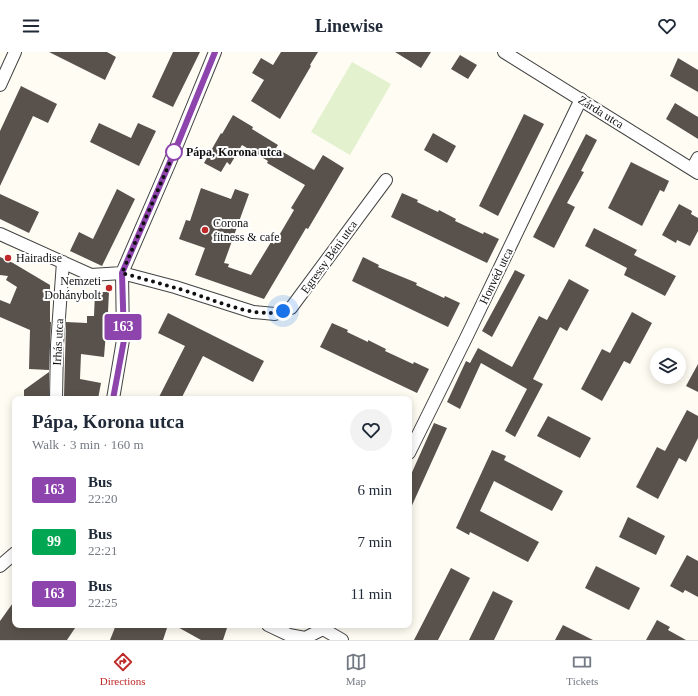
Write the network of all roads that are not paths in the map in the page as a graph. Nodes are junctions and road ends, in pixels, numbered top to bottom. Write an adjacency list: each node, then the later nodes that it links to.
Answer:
1 (15, 52): 4 (street)
2 (215, 52): 11 (street)
3 (504, 52): 6 (street, Zárda utca)
4 (3, 72): 5 (street)
5 (0, 85)
6 (581, 99): 7 (street, Zárda utca); 14 (street, Honvéd utca)
7 (696, 167)
8 (386, 180): 11 (street, Egressy Béni utca)
9 (0, 234): 10 (street)
10 (63, 262): 11 (street); 12 (street, Irhás utca)
11 (122, 273): 13 (street)
12 (56, 396)
13 (114, 396)
14 (412, 447)
15 (12, 555): 16 (street)
16 (1, 564)
17 (274, 628): 18 (street)
18 (322, 628)
19 (325, 628): 20 (street)
20 (342, 640)

